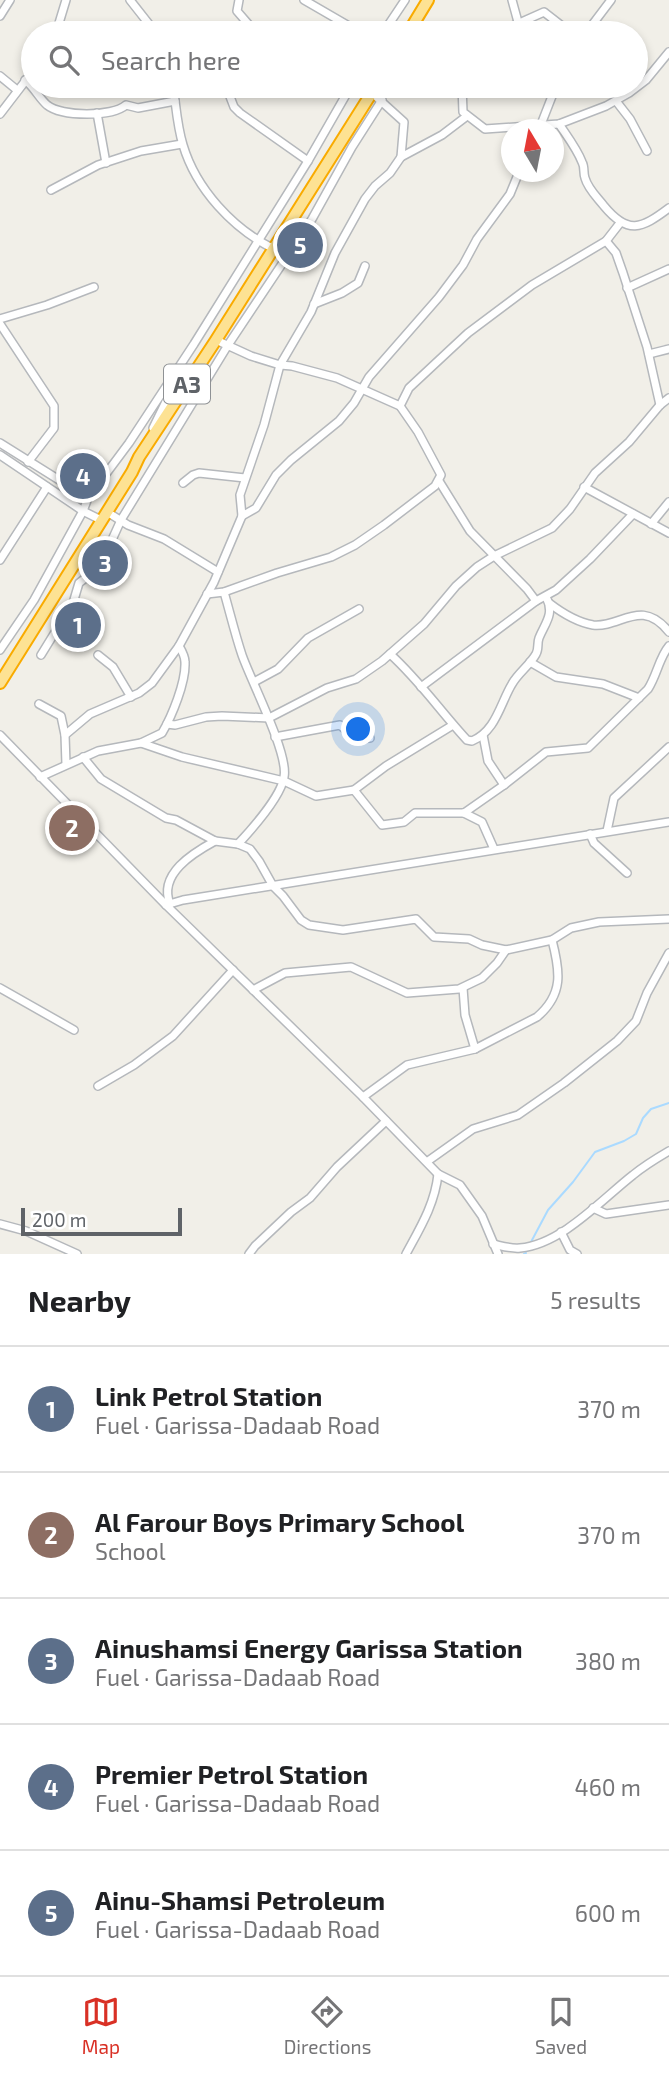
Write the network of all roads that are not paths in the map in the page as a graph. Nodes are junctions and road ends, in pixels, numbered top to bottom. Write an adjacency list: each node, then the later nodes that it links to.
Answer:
1 (10, 0): 10 (street)
2 (66, 0): 11 (street)
3 (130, 0): 12 (street)
4 (239, 0): 13 (street)
5 (304, 0): 14 (street)
6 (405, 0): 15 (street)
7 (428, 0): 16 (highway)
8 (512, 0): 17 (street)
9 (611, 0): 20 (street)
10 (0, 16)
11 (60, 21)
12 (147, 21)
13 (246, 21)
14 (340, 21)
15 (391, 21)
16 (415, 21)
17 (518, 21)
18 (521, 21): 19 (street)
19 (556, 21)
20 (595, 21)
21 (669, 52): 23 (street)
22 (0, 76): 25 (street)
23 (648, 78)
24 (21, 85): 25 (street)
25 (17, 90): 38 (street)
26 (42, 98): 37 (street)
27 (175, 98): 35 (street)
28 (231, 98): 47 (street)
29 (344, 98): 47 (street)
30 (368, 98): 51 (highway, A3)
31 (462, 98): 39 (street)
32 (551, 98): 40 (street)
33 (620, 98): 36 (street)
34 (382, 100): 46 (street); 52 (street)
35 (176, 101): 37 (street); 44 (street)
36 (616, 101): 41 (street); 45 (street)
37 (97, 113): 48 (street)
38 (0, 114)
39 (467, 116): 42 (street); 46 (street)
40 (543, 119)
41 (564, 122)
42 (501, 129)
43 (564, 132): 54 (street)
44 (182, 144): 48 (street); 55 (street)
45 (647, 151)
46 (401, 157): 62 (street)
47 (308, 161): 55 (street)
48 (106, 163): 50 (street)
49 (515, 182): 70 (street)
50 (51, 190)
51 (308, 196): 52 (street); 57 (highway, A3)
52 (321, 203): 66 (street)
53 (669, 208): 54 (street)
54 (620, 223): 56 (street)
55 (258, 241): 57 (street); 65 (street)
56 (607, 241): 61 (street); 73 (street)
57 (274, 249): 64 (highway, A3)
58 (365, 266): 62 (street)
59 (669, 269): 61 (street)
60 (94, 287): 63 (street)
61 (627, 288): 68 (street)
62 (314, 304): 69 (street)
63 (0, 321): 77 (street)
64 (216, 340): 66 (street); 76 (highway, A3)
65 (194, 344): 76 (street); 83 (street)
66 (228, 345): 69 (street); 89 (street)
67 (669, 349): 68 (street)
68 (649, 354): 72 (street)
69 (280, 365): 70 (street); 78 (street)
70 (362, 389): 73 (street); 88 (street)
71 (669, 398): 72 (street)
72 (660, 405): 82 (street)
73 (400, 406): 79 (street)
74 (0, 443): 77 (street)
75 (0, 455): 81 (street)
76 (139, 457): 87 (highway, A3)
77 (28, 462): 83 (street)
78 (245, 478): 80 (street); 88 (street)
79 (439, 481): 92 (street); 95 (street)
80 (184, 483)
81 (47, 487): 85 (street); 93 (street)
82 (584, 487): 86 (street); 92 (street)
83 (88, 498): 85 (street)
84 (669, 502): 90 (street)
85 (83, 511): 87 (street); 103 (street)
86 (633, 514): 90 (street); 97 (street)
87 (104, 516): 89 (street); 109 (highway, A3)
88 (242, 516): 94 (street)
89 (121, 520): 94 (street); 105 (street)
90 (651, 524): 91 (street)
91 (669, 533)
92 (494, 556): 98 (street); 104 (street)
93 (0, 559)
94 (218, 572): 96 (street)
95 (224, 592): 96 (street); 108 (street)
96 (207, 594): 101 (street)
97 (548, 600): 98 (street); 100 (street); 107 (street)
98 (536, 601): 110 (street)
99 (359, 609): 108 (street)
100 (669, 632)
101 (180, 646): 111 (street); 115 (street)
102 (669, 646): 112 (street)
103 (0, 649)
104 (390, 654): 110 (street); 114 (street)
105 (41, 655)
106 (98, 655): 111 (street)
107 (530, 662): 112 (street); 119 (street)
108 (254, 682): 114 (street)
109 (0, 683)
110 (421, 687): 116 (street)
111 (131, 697): 118 (street)
112 (639, 698): 128 (street)
113 (39, 704): 118 (street)
114 (268, 718): 115 (street); 120 (street)
115 (167, 724): 122 (street)
116 (453, 725): 119 (street); 129 (street)
117 (0, 735): 126 (street)
118 (65, 735): 125 (street)
119 (483, 735): 128 (street)
120 (275, 737): 121 (street); 127 (street)
121 (370, 738)
122 (141, 743): 124 (street); 127 (street)
123 (669, 747): 132 (street)
124 (83, 757): 125 (street); 134 (street)
125 (66, 764): 126 (street)
126 (40, 777): 139 (street)
127 (284, 781): 129 (street); 135 (street)
128 (504, 785): 130 (street)
129 (354, 790): 130 (street)
130 (464, 813): 136 (street)
131 (669, 822): 132 (street)
132 (607, 831): 133 (street)
133 (590, 834): 136 (street); 137 (street)
134 (215, 841): 135 (street); 139 (street)
135 (238, 844): 138 (street)
136 (494, 849): 138 (street)
137 (627, 873)
138 (273, 886): 139 (street); 142 (street)
139 (168, 904): 144 (street)
140 (669, 919): 141 (street)
141 (552, 940): 142 (street); 149 (street)
142 (506, 950): 146 (street)
143 (669, 953): 154 (street)
144 (233, 970): 147 (street); 150 (street)
145 (0, 988): 148 (street)
146 (463, 988): 147 (street); 149 (street)
147 (253, 990): 151 (street)
148 (74, 1030)
149 (475, 1049): 151 (street)
150 (97, 1086)
151 (363, 1097): 152 (street)
152 (386, 1121): 154 (street); 162 (street)
153 (669, 1151): 157 (street)
154 (428, 1161): 155 (street)
155 (438, 1174): 160 (street); 163 (street)
156 (669, 1205): 157 (street)
157 (593, 1209): 159 (street)
158 (0, 1224): 161 (street)
159 (561, 1232): 160 (street); 165 (street)
160 (493, 1244): 164 (street)
161 (77, 1254)
162 (249, 1254)
163 (406, 1254)
164 (498, 1254)
165 (577, 1254)

